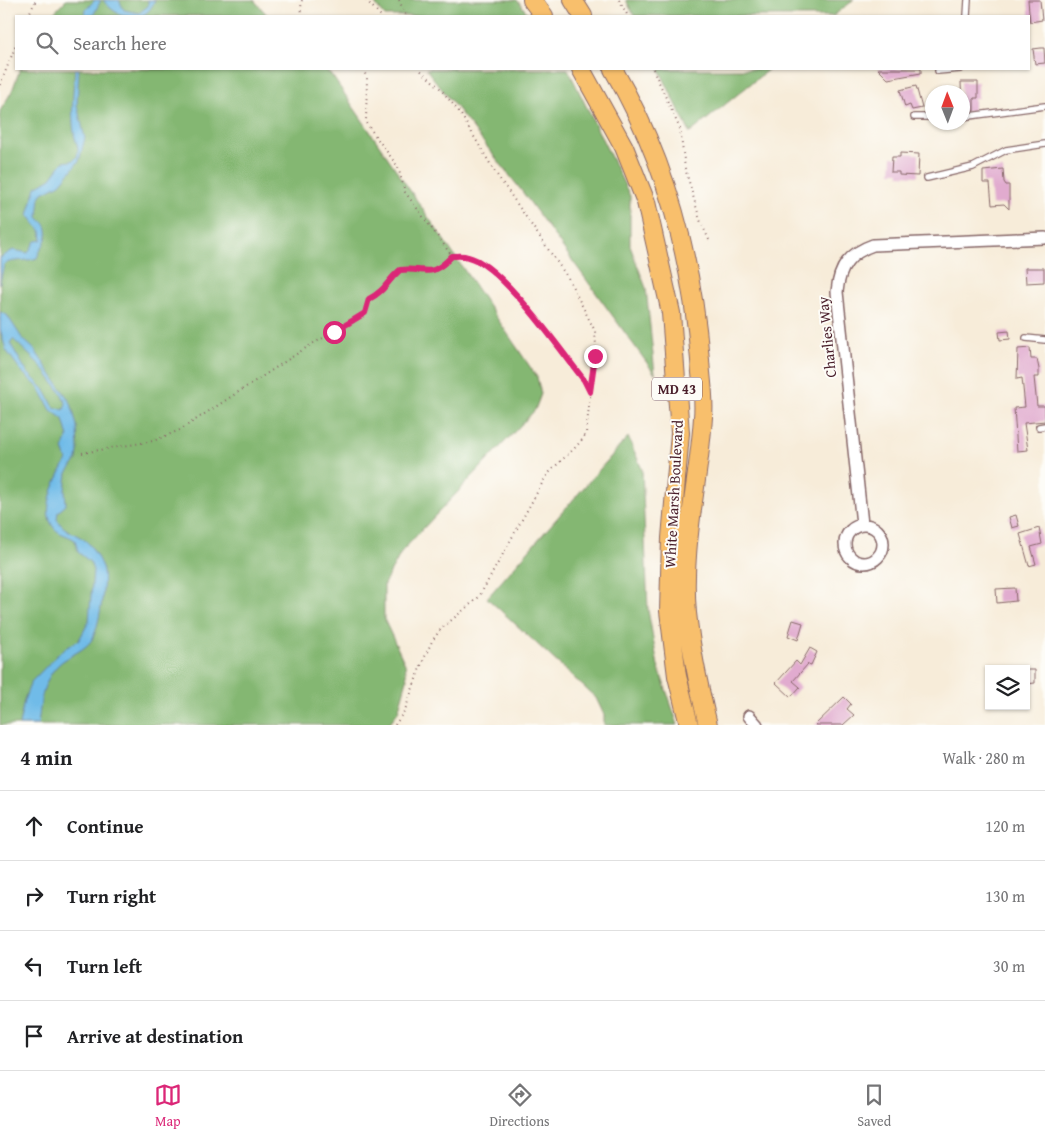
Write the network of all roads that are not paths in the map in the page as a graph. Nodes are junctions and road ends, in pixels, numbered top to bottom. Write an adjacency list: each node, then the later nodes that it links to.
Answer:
1 (532, 0): 4 (main road)
2 (573, 0): 5 (main road)
3 (968, 0): 6 (lane)
4 (543, 15)
5 (581, 15)
6 (967, 15)
7 (582, 70): 22 (main road, White Marsh Boulevard / MD 43)
8 (614, 70): 23 (main road, White Marsh Boulevard / MD 43)
9 (949, 70): 10 (lane)
10 (938, 71)
11 (1045, 106): 12 (lane)
12 (970, 116)
13 (914, 117): 14 (lane)
14 (925, 117)
15 (1045, 144): 16 (lane)
16 (927, 178)
17 (1045, 238): 20 (street, Charlies Way)
18 (1026, 338): 19 (lane)
19 (1045, 340)
20 (862, 524)
21 (749, 716): 24 (street)
22 (689, 725)
23 (708, 725)
24 (758, 725)

